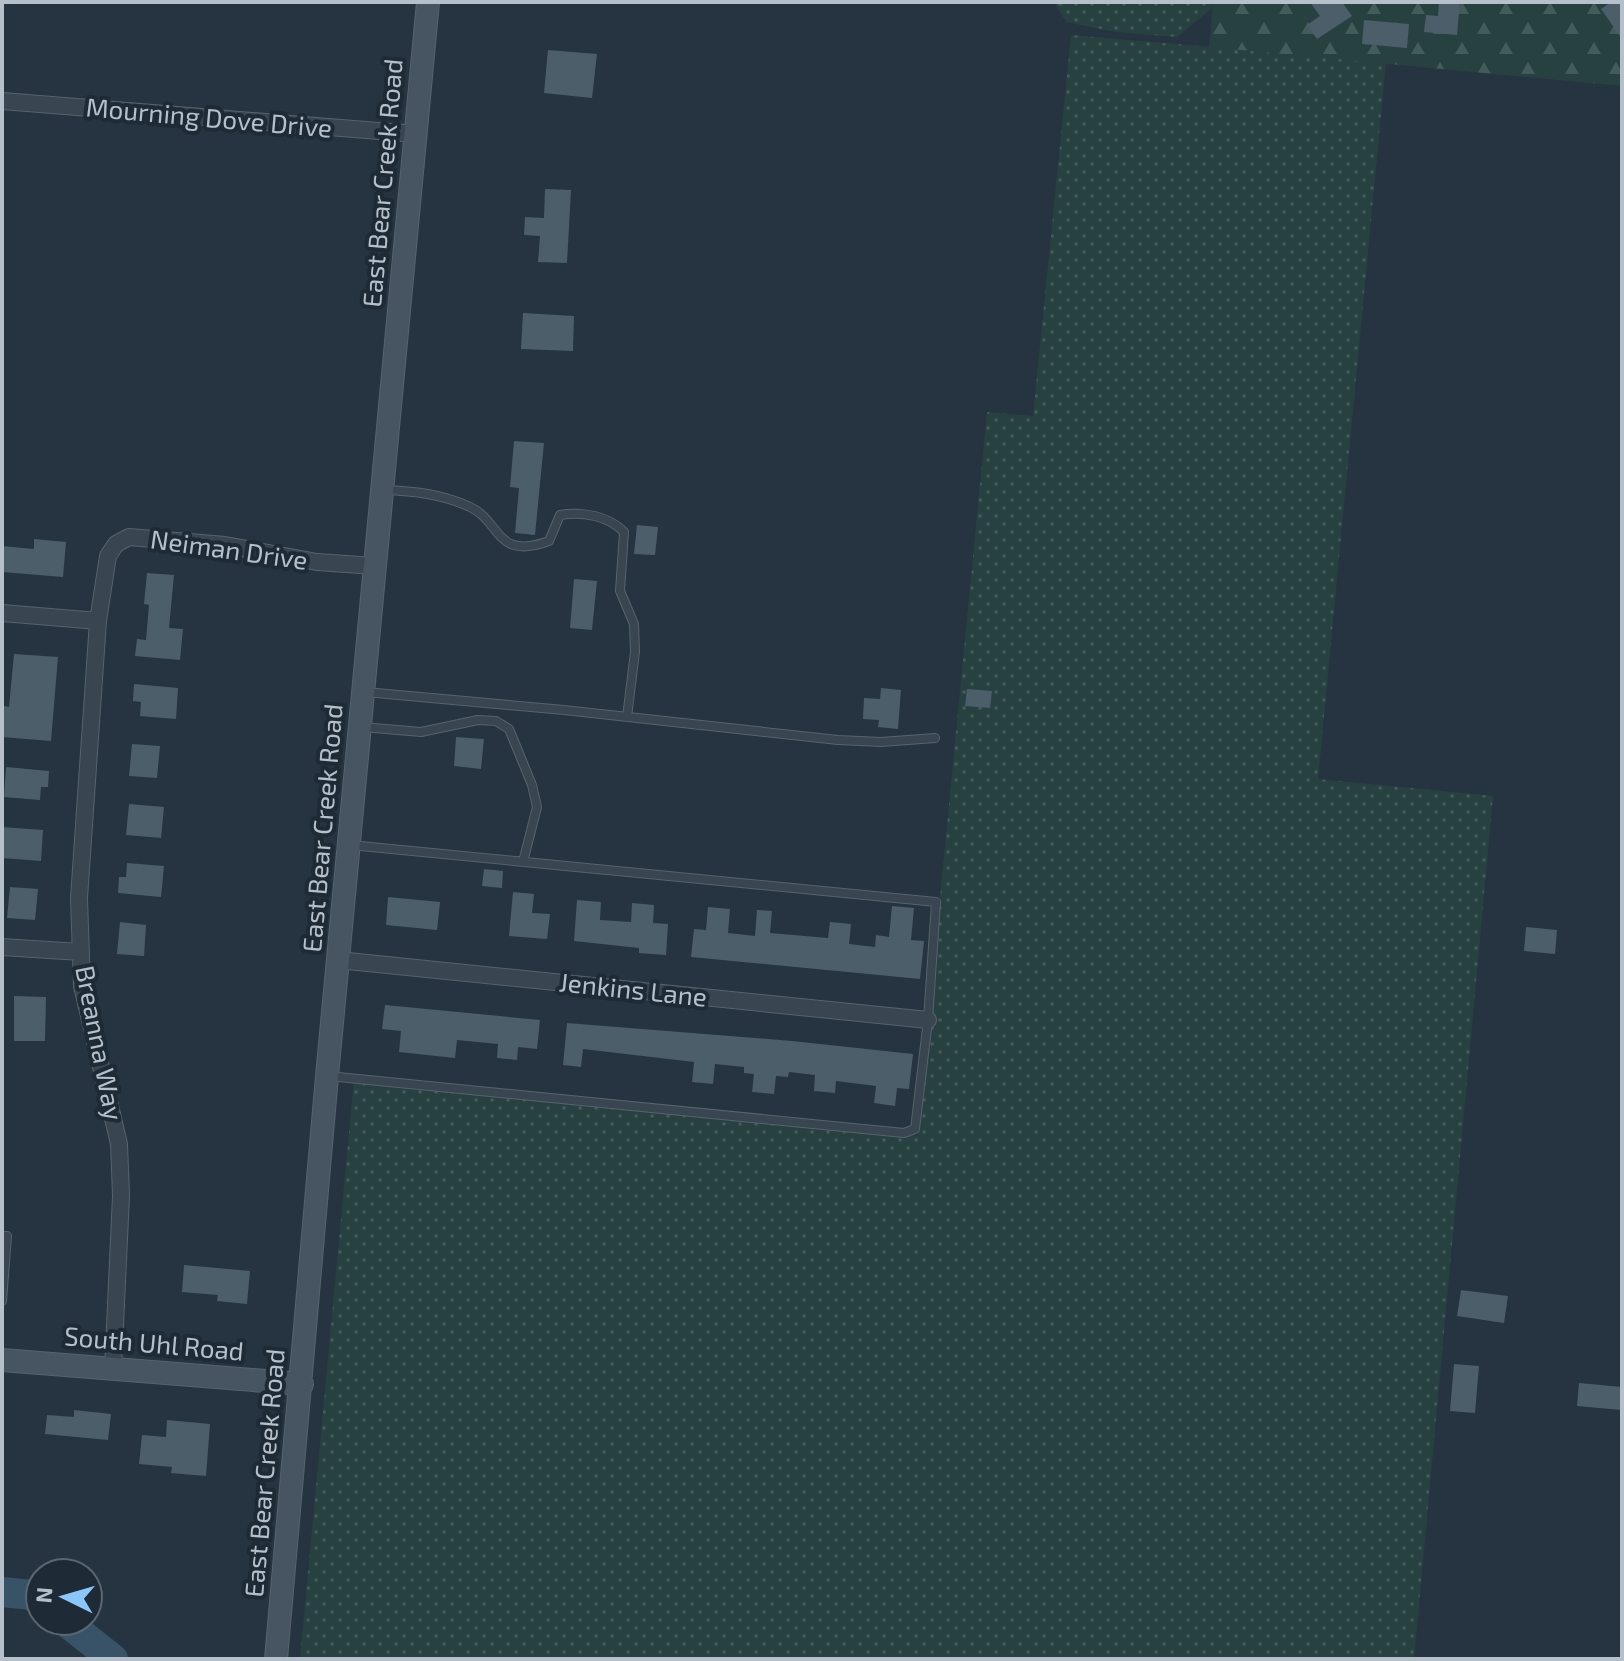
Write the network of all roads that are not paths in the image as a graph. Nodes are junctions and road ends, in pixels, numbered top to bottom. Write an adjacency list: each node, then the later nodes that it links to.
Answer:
1 (428, 2): 3 (main road, East Bear Creek Road)
2 (2, 101): 3 (street, Mourning Dove Drive)
3 (416, 134): 4 (main road, East Bear Creek Road)
4 (382, 490): 5 (main road, East Bear Creek Road); 9 (lane)
5 (375, 566): 7 (street, Neiman Drive); 8 (main road, East Bear Creek Road)
6 (2, 613): 7 (street)
7 (98, 621): 15 (street, Breanna Way)
8 (364, 692): 9 (lane); 10 (main road, East Bear Creek Road)
9 (627, 717): 11 (lane)
10 (361, 727): 12 (main road, East Bear Creek Road); 13 (lane)
11 (935, 738)
12 (350, 845): 13 (lane); 16 (main road, East Bear Creek Road)
13 (523, 862): 17 (lane)
14 (2, 947): 15 (street)
15 (81, 952): 22 (street, Breanna Way)
16 (338, 960): 17 (street, Jenkins Lane); 18 (main road, East Bear Creek Road)
17 (928, 1020): 18 (lane)
18 (327, 1076): 23 (main road, East Bear Creek Road)
19 (2, 1236): 20 (lane)
20 (2, 1301)
21 (2, 1360): 22 (main road, South Uhl Road)
22 (113, 1369): 23 (main road, South Uhl Road)
23 (302, 1384): 24 (main road, East Bear Creek Road)
24 (276, 1659)

